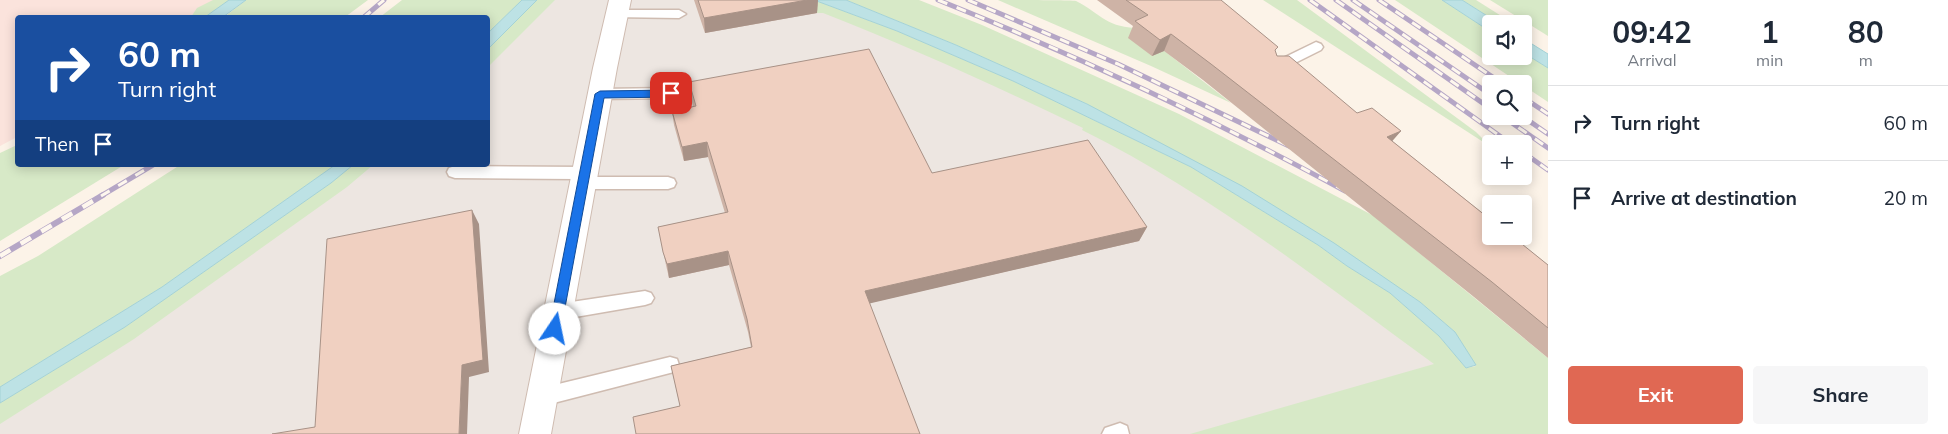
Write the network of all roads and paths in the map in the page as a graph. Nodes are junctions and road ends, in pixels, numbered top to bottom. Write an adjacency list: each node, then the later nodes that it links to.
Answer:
1 (618, 7): 2 (lane); 6 (street)
2 (679, 14)
3 (1316, 47): 4 (lane)
4 (1274, 68)
5 (671, 93): 6 (lane)
6 (600, 94): 8 (street)
7 (455, 172): 8 (lane)
8 (584, 178): 9 (lane); 11 (street)
9 (668, 183)
10 (645, 298): 11 (lane)
11 (558, 312): 13 (street)
12 (670, 365): 13 (lane)
13 (542, 397): 14 (street)
14 (535, 434)

